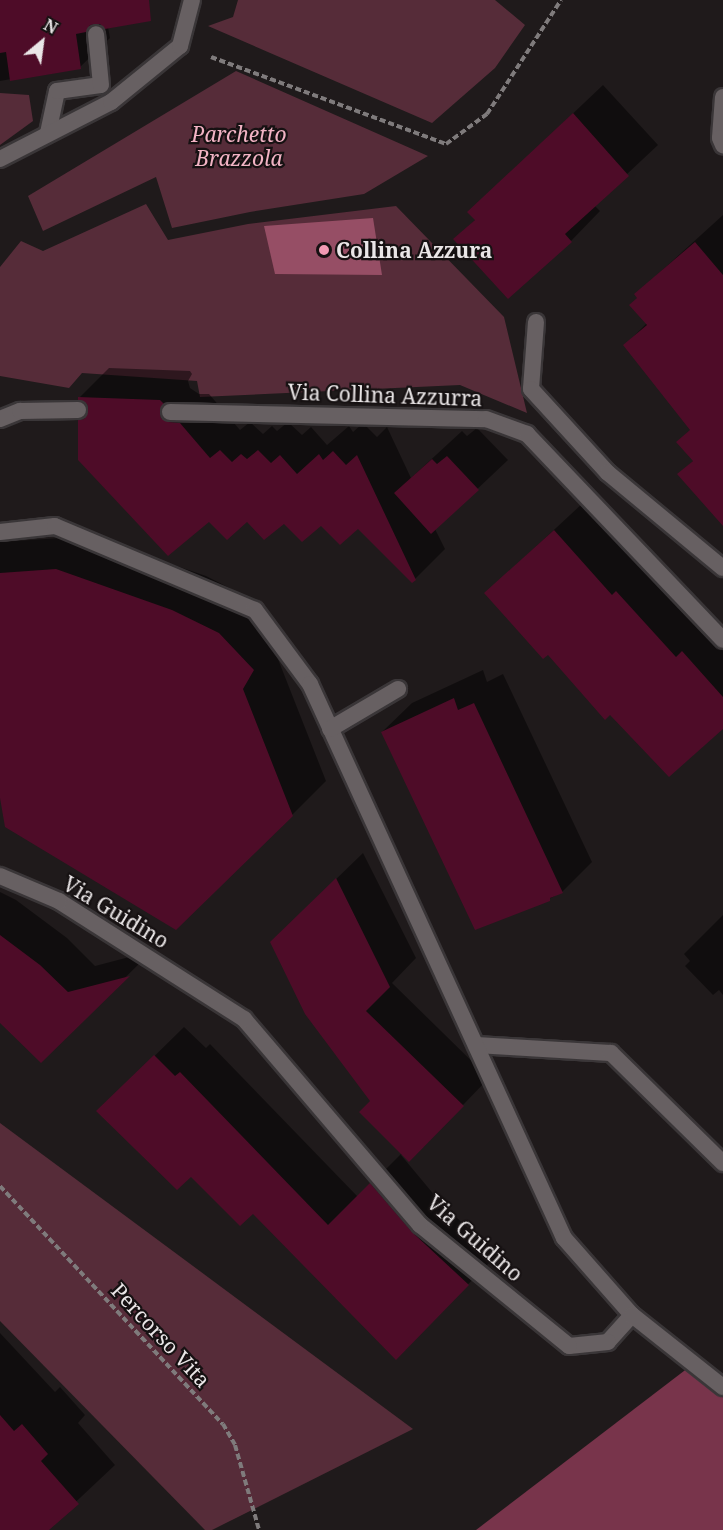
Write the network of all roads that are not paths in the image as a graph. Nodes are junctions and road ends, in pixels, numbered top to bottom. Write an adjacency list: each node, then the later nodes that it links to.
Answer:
1 (192, 0): 4 (street)
2 (96, 34): 4 (street)
3 (723, 97): 5 (street)
4 (48, 133): 6 (street)
5 (723, 145)
6 (0, 159)
7 (536, 322): 12 (street)
8 (78, 410): 10 (street)
9 (170, 412): 13 (street, Via Collina Azzurra)
10 (0, 419)
11 (0, 532): 15 (street)
12 (723, 568)
13 (723, 640)
14 (398, 689): 15 (street)
15 (330, 729): 17 (street)
16 (0, 876): 19 (street, Via Guidino)
17 (476, 1045): 18 (street); 19 (street)
18 (723, 1163)
19 (632, 1315): 20 (street)
20 (723, 1387)

